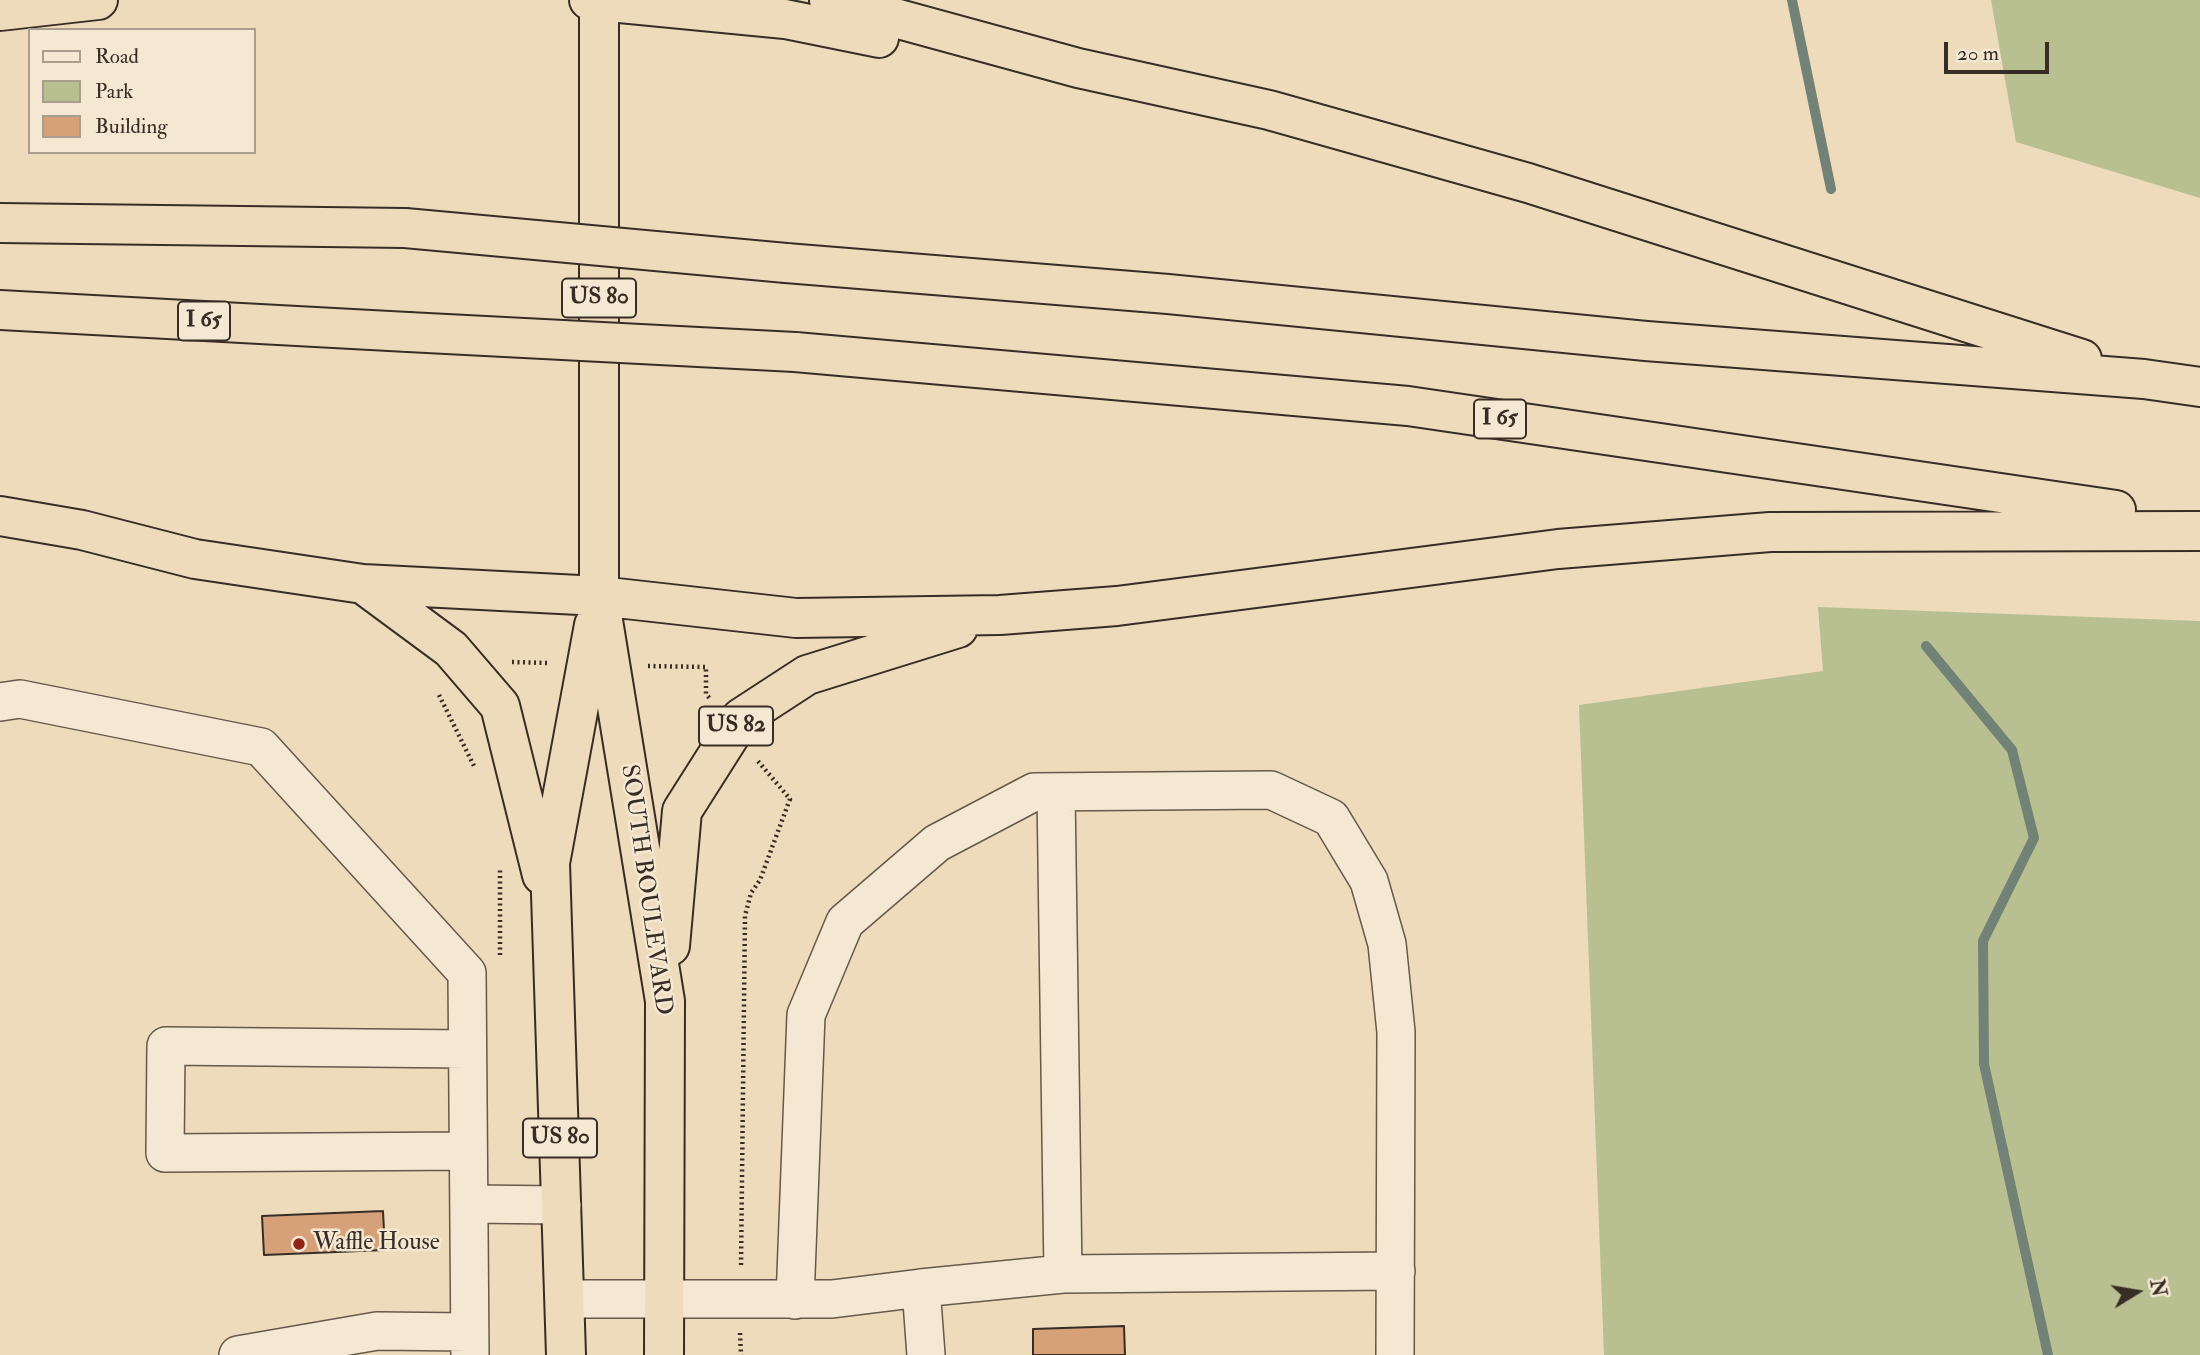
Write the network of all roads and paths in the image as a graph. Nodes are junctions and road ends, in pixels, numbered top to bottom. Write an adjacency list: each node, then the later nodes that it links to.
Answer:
1 (98, 0): 5 (highway)
2 (589, 0): 4 (highway)
3 (829, 0): 6 (highway)
4 (599, 1): 6 (highway); 15 (highway, SOUTH BOULEVARD / US 80)
5 (0, 11)
6 (1078, 68): 9 (highway)
7 (0, 223): 9 (highway, bridge)
8 (0, 310): 12 (highway, I 65, bridge)
9 (2144, 379): 10 (highway)
10 (2200, 387)
11 (0, 516): 14 (highway)
12 (2200, 523)
13 (2200, 531): 16 (highway)
14 (363, 584): 15 (highway); 19 (highway, US 80)
15 (599, 596): 16 (highway); 19 (highway, SOUTH BOULEVARD); 20 (highway, SOUTH BOULEVARD / US 80)
16 (1000, 615): 20 (highway, US 82)
17 (0, 702): 21 (lane)
18 (1056, 792): 25 (lane); 26 (lane); 29 (lane)
19 (553, 921): 24 (highway, SOUTH BOULEVARD / US 80)
20 (665, 1001): 30 (highway, SOUTH BOULEVARD / US 80)
21 (467, 1049): 22 (lane); 22 (lane)
22 (468, 1151): 23 (lane)
23 (469, 1204): 24 (lane); 32 (lane)
24 (562, 1205): 28 (highway, SOUTH BOULEVARD / US 80)
25 (1396, 1271): 26 (lane); 37 (lane)
26 (1063, 1274): 27 (lane)
27 (921, 1288): 29 (lane); 36 (lane)
28 (565, 1299): 30 (lane); 34 (highway, SOUTH BOULEVARD / US 80)
29 (795, 1300): 30 (lane)
30 (664, 1301): 35 (highway, SOUTH BOULEVARD / US 80)
31 (405, 1343): 32 (lane); 33 (lane)
32 (469, 1344)
33 (237, 1355)
34 (566, 1355)
35 (664, 1355)
36 (926, 1355)
37 (1395, 1355)

